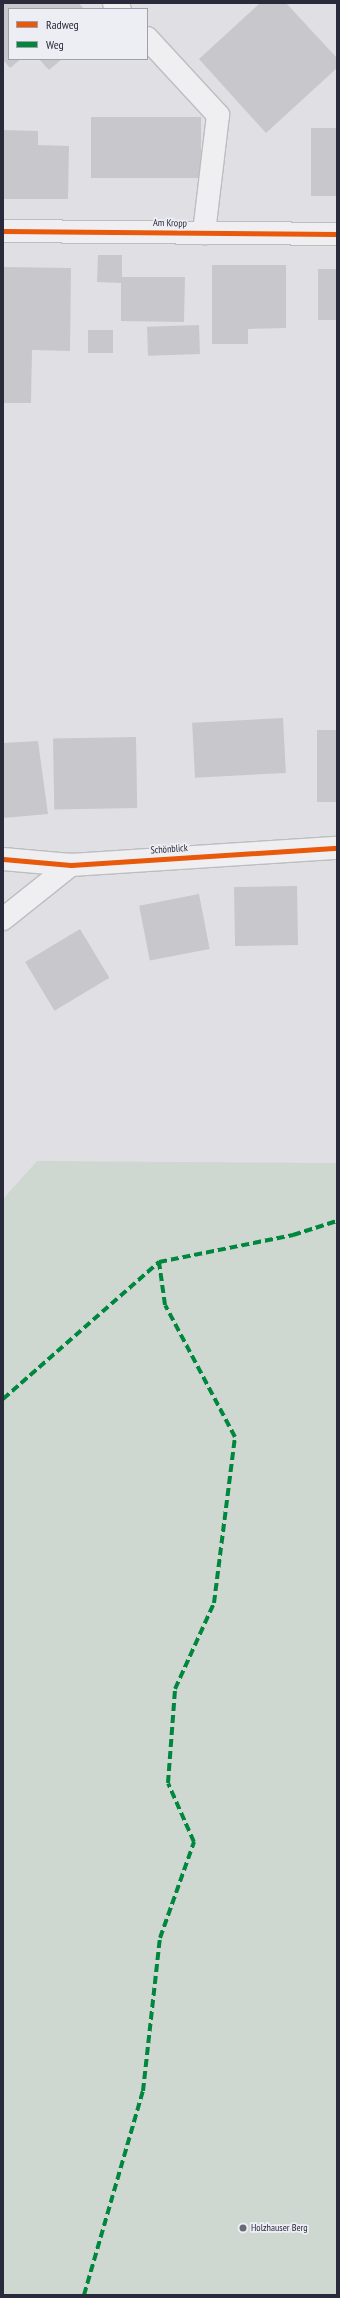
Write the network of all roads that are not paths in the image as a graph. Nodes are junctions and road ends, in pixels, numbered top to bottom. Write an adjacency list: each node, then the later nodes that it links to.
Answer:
1 (148, 39): 3 (street)
2 (3, 231): 3 (street, Am Kropp)
3 (204, 233): 4 (street, Am Kropp)
4 (337, 234)
5 (337, 848): 7 (street, Schönblick)
6 (3, 859): 7 (street, Schönblick)
7 (71, 865): 8 (street)
8 (3, 919)

